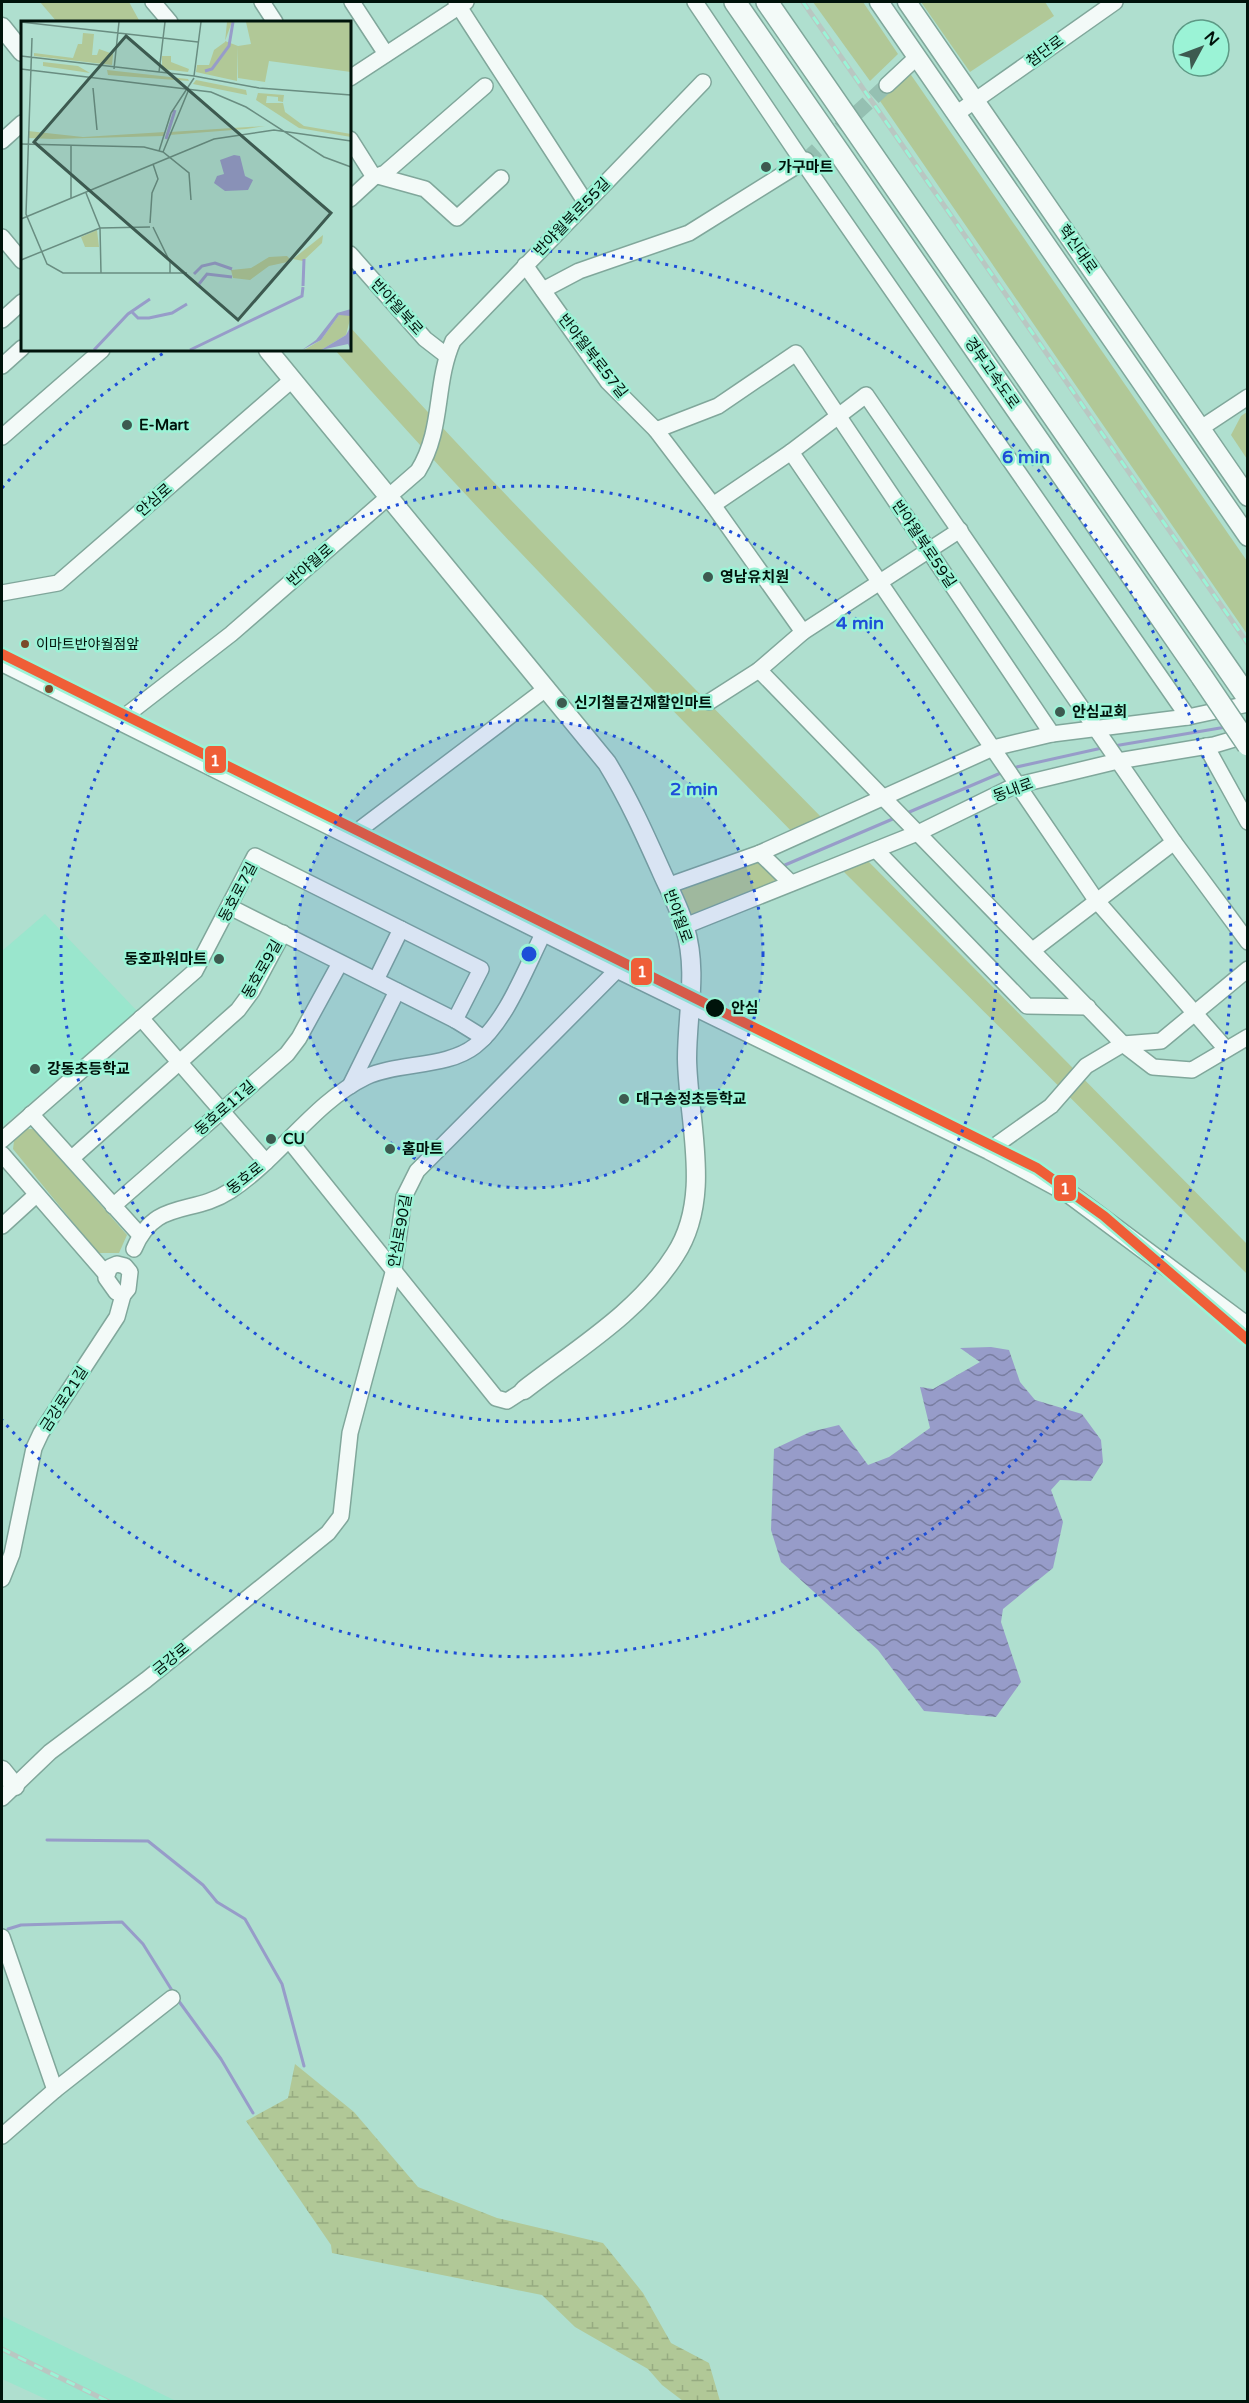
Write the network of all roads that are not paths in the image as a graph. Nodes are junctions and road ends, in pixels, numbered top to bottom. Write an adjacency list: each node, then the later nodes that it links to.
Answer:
1 (262, 2): 12 (street)
2 (352, 2): 15 (street)
3 (695, 2): 26 (street)
4 (735, 2): 70 (highway, 경부고속도로, bridge)
5 (767, 2): 62 (highway, 경부고속도로)
6 (879, 2): 16 (main road)
7 (907, 2): 21 (main road, 혁신대로)
8 (1114, 2): 21 (street, 첨단로)
9 (460, 3): 15 (street); 30 (street)
10 (162, 4): 11 (street)
11 (170, 21)
12 (274, 21)
13 (2, 27): 14 (main road)
14 (21, 51)
15 (386, 54): 17 (street)
16 (917, 57): 19 (street); 22 (main road)
17 (351, 77)
18 (704, 81): 30 (street, 반야월북로55길)
19 (886, 85)
20 (485, 86): 27 (street)
21 (976, 101): 22 (street, 첨단로); 46 (main road, 혁신대로)
22 (956, 114): 54 (main road)
23 (21, 124): 25 (street)
24 (351, 140): 27 (street)
25 (2, 141)
26 (805, 161): 35 (street); 65 (street)
27 (376, 177): 28 (street); 29 (street)
28 (501, 178)
29 (351, 198)
30 (586, 203): 34 (street, 반야월북로55길)
31 (2, 237): 33 (street)
32 (351, 255): 41 (street, 반야월북로)
33 (21, 260)
34 (525, 265): 35 (street, 반야월북로57길); 41 (street, 반야월북로55길)
35 (543, 290): 47 (street, 반야월북로57길)
36 (21, 303): 37 (street)
37 (2, 320)
38 (21, 349): 42 (street)
39 (98, 351): 48 (street)
40 (269, 351): 43 (main road, 반야월로)
41 (447, 356): 50 (street, 반야월로)
42 (2, 366)
43 (293, 379): 50 (main road, 반야월로); 57 (street, 안심로)
44 (1248, 397): 46 (street)
45 (838, 416): 47 (street, 반야월북로59길); 49 (street); 53 (street); 55 (street, 반야월북로59길)
46 (1201, 428): 51 (main road, 혁신대로)
47 (656, 430): 52 (street, 반야월북로57길)
48 (2, 435)
49 (791, 452): 52 (street); 56 (street)
50 (389, 497): 61 (main road, 반야월로); 66 (street, 반야월로)
51 (1248, 497)
52 (713, 505): 58 (street, 반야월북로57길)
53 (960, 530): 55 (street); 67 (street)
54 (1248, 537)
55 (928, 550): 56 (street); 68 (street, 반야월북로59길)
56 (880, 583): 58 (street); 72 (street)
57 (2, 593)
58 (803, 632): 60 (street)
59 (2, 662): 66 (main road)
60 (759, 670): 63 (street); 75 (street)
61 (547, 688): 78 (street); 83 (main road, 반야월로)
62 (1248, 698)
63 (709, 702)
64 (1248, 704): 65 (street)
65 (1188, 717): 67 (street)
66 (120, 720): 78 (main road)
67 (1096, 727): 68 (street); 73 (street)
68 (1052, 734): 72 (street)
69 (1248, 735): 71 (street, 동내로)
70 (1248, 745)
71 (1206, 746): 73 (street, 동내로); 76 (street)
72 (993, 748): 74 (street); 75 (street)
73 (1118, 761): 74 (street, 동내로); 79 (street)
74 (1018, 785): 77 (street, 동내로); 84 (street)
75 (884, 797): 77 (street); 81 (street)
76 (1248, 822)
77 (920, 832): 80 (street, 동내로); 91 (street)
78 (351, 836): 88 (main road)
79 (1173, 842): 84 (street); 90 (street)
80 (876, 850): 82 (street, 동내로); 98 (street)
81 (760, 853): 82 (street); 83 (street)
82 (791, 883): 86 (street, 동내로)
83 (668, 886): 86 (main road, 반야월로)
84 (1096, 900): 91 (street); 99 (street)
85 (230, 907): 87 (street, 동호로7길); 89 (street); 100 (street, 동호로7길)
86 (685, 926): 97 (main road, 반야월로)
87 (400, 929): 95 (street); 101 (street, 동호로7길)
88 (545, 930): 93 (main road); 103 (street, 동호로)
89 (283, 933): 92 (street, 동호로9길); 106 (street, 동호로9길)
90 (1248, 942)
91 (1033, 950): 98 (street)
92 (340, 963): 95 (street, 동호로9길); 108 (street, 동호로11길)
93 (618, 969): 97 (main road); 121 (street, 안심로90길)
94 (1248, 969): 99 (street)
95 (376, 980): 96 (street, 동호로9길)
96 (397, 991): 101 (street, 동호로9길); 107 (street, 동호로)
97 (692, 1005): 112 (main road); 125 (main road, 반야월로)
98 (1088, 1007): 104 (street)
99 (1194, 1012): 104 (street); 105 (street)
100 (141, 1018): 106 (street); 109 (street, 동호로7길)
101 (455, 1020): 103 (street, 동호로9길)
102 (1248, 1036): 105 (street)
103 (484, 1038): 107 (street, 동호로)
104 (1123, 1044): 105 (street); 112 (street)
105 (1226, 1049)
106 (180, 1064): 108 (street); 114 (street, 동호로9길)
107 (350, 1086): 111 (street, 동호로)
108 (222, 1111): 115 (street); 117 (street, 동호로11길)
109 (32, 1114): 110 (street, 동호로7길); 114 (street)
110 (2, 1140)
111 (289, 1140): 115 (street, 동호로); 121 (street)
112 (989, 1150): 124 (main road)
113 (2, 1154): 116 (street)
114 (72, 1158): 117 (street)
115 (266, 1162): 119 (street, 동호로)
116 (36, 1195): 118 (street); 122 (street)
117 (113, 1206): 119 (street)
118 (2, 1226)
119 (137, 1242): 120 (street, 금강로21길)
120 (126, 1268): 122 (street); 123 (street, 금강로21길)
121 (394, 1269): 125 (street); 126 (street, 안심로90길)
122 (106, 1274): 123 (street)
123 (123, 1295): 127 (street, 금강로21길)
124 (1248, 1327)
125 (524, 1390)
126 (328, 1533): 129 (street, 금강로)
127 (2, 1579)
128 (2, 1770): 129 (main road)
129 (15, 1786): 130 (street, 금강로)
130 (2, 1798)
131 (2, 1937): 133 (street)
132 (172, 1998): 133 (street)
133 (55, 2090): 134 (street)
134 (2, 2136)

